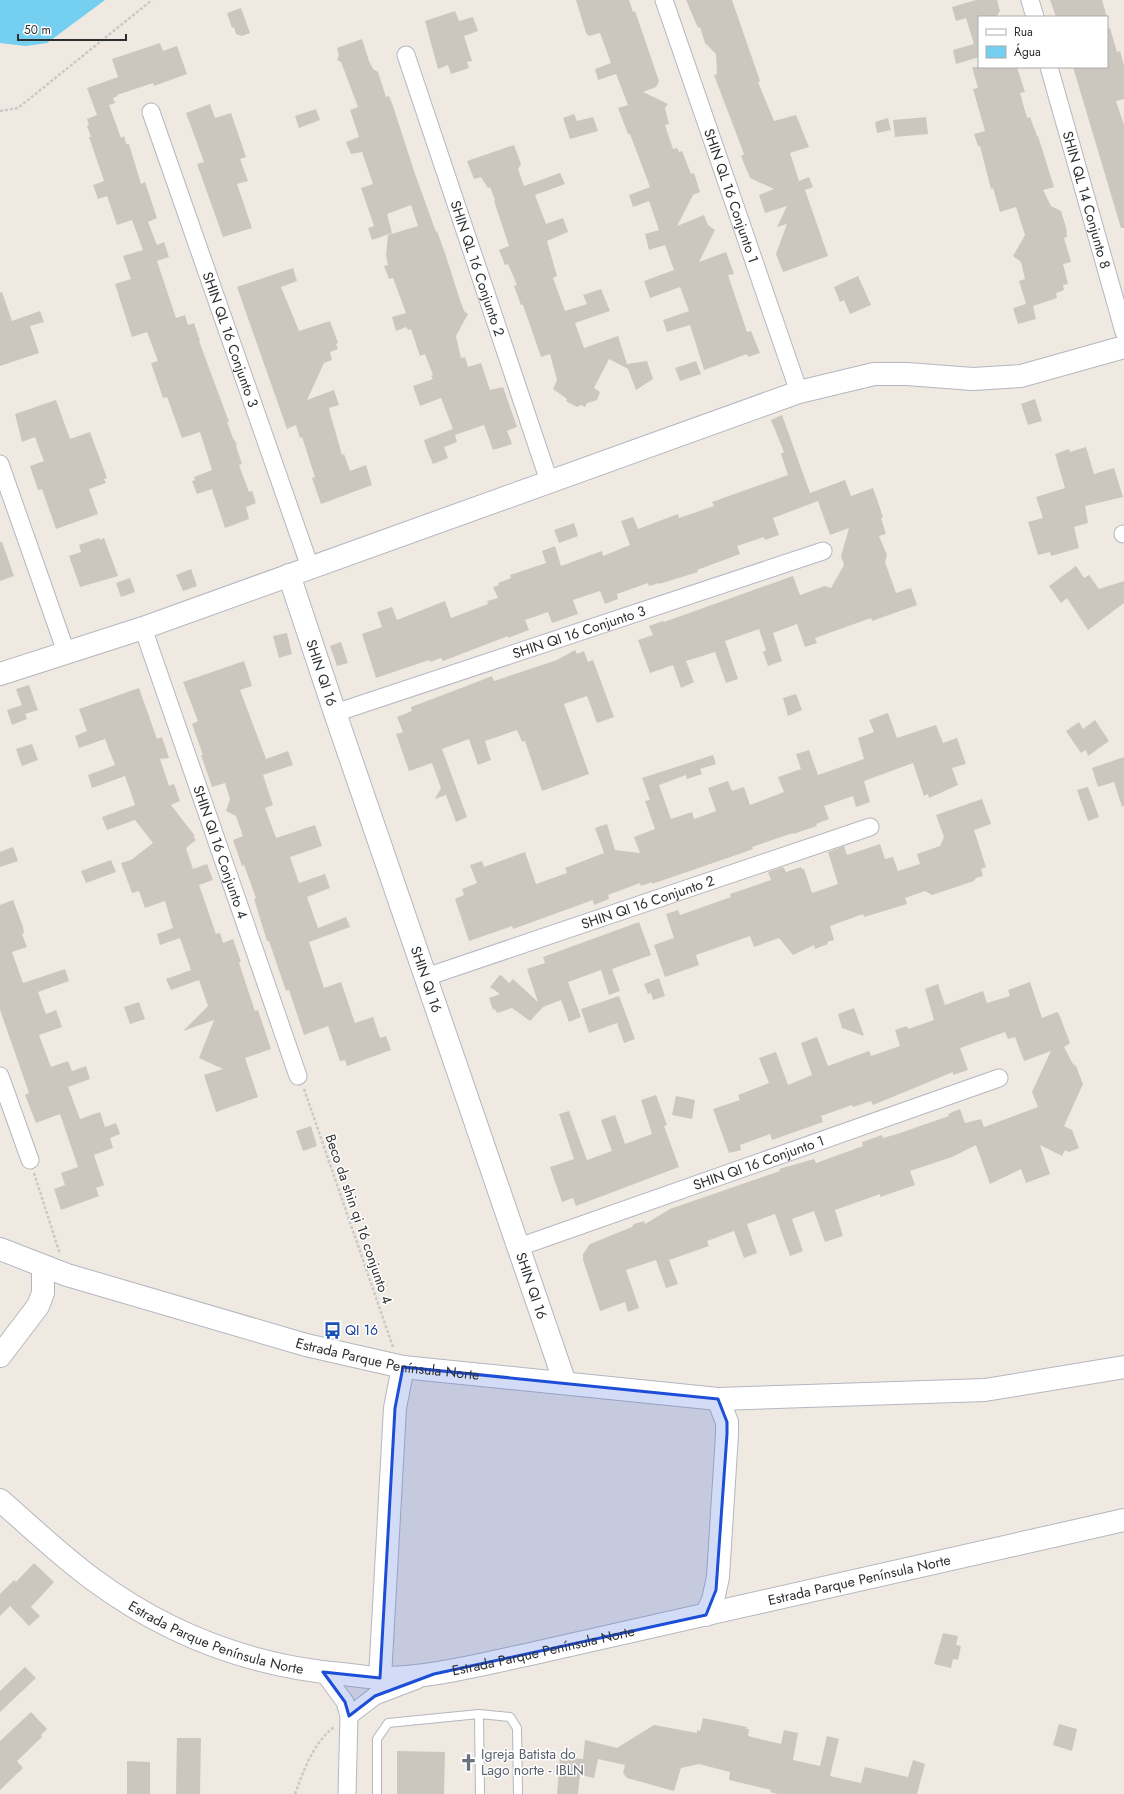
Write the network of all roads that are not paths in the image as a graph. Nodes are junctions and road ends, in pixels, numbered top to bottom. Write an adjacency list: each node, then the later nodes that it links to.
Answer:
1 (664, 0): 9 (street, SHIN QL 16 Conjunto 1)
2 (1030, 0): 3 (street)
3 (1035, 16)
4 (406, 55): 11 (street, SHIN QL 16 Conjunto 2)
5 (1049, 68): 7 (street, SHIN QL 14 Conjunto 8)
6 (151, 112): 13 (street, SHIN QL 16 Conjunto 3)
7 (1124, 332)
8 (1124, 347): 9 (main road)
9 (799, 392): 11 (main road)
10 (0, 464): 16 (street)
11 (550, 481): 13 (main road)
12 (823, 551): 18 (street, SHIN QI 16 Conjunto 3)
13 (310, 567): 14 (main road)
14 (289, 575): 15 (main road); 18 (main road, SHIN QI 16)
15 (143, 628): 16 (main road); 22 (street, SHIN QI 16 Conjunto 4)
16 (66, 652): 17 (main road)
17 (0, 674)
18 (335, 713): 20 (main road, SHIN QI 16)
19 (870, 827): 20 (street, SHIN QI 16 Conjunto 2)
20 (426, 977): 25 (main road, SHIN QI 16)
21 (0, 1076): 24 (street)
22 (298, 1076)
23 (999, 1078): 25 (street, SHIN QI 16 Conjunto 1)
24 (30, 1160)
25 (519, 1247): 31 (main road, SHIN QI 16)
26 (0, 1249): 27 (main road, Estrada Parque Península Norte)
27 (43, 1267): 28 (main road); 29 (main road, Estrada Parque Península Norte)
28 (0, 1356)
29 (403, 1366): 31 (main road, Estrada Parque Península Norte); 38 (main road)
30 (1124, 1367): 32 (main road, Estrada Parque Península Norte)
31 (565, 1383): 32 (main road, Estrada Parque Península Norte)
32 (718, 1399): 35 (main road)
33 (0, 1500): 36 (main road, Estrada Parque Península Norte)
34 (1124, 1520): 35 (main road, Estrada Parque Península Norte)
35 (706, 1615): 37 (main road, Estrada Parque Península Norte)
36 (323, 1672): 38 (main road, Estrada Parque Península Norte); 40 (street)
37 (434, 1674): 38 (main road, Estrada Parque Península Norte); 40 (street)
38 (380, 1678)
39 (479, 1714): 42 (lane); 43 (lane); 44 (lane)
40 (349, 1716): 41 (street)
41 (347, 1794)
42 (377, 1794)
43 (480, 1794)
44 (518, 1794)

